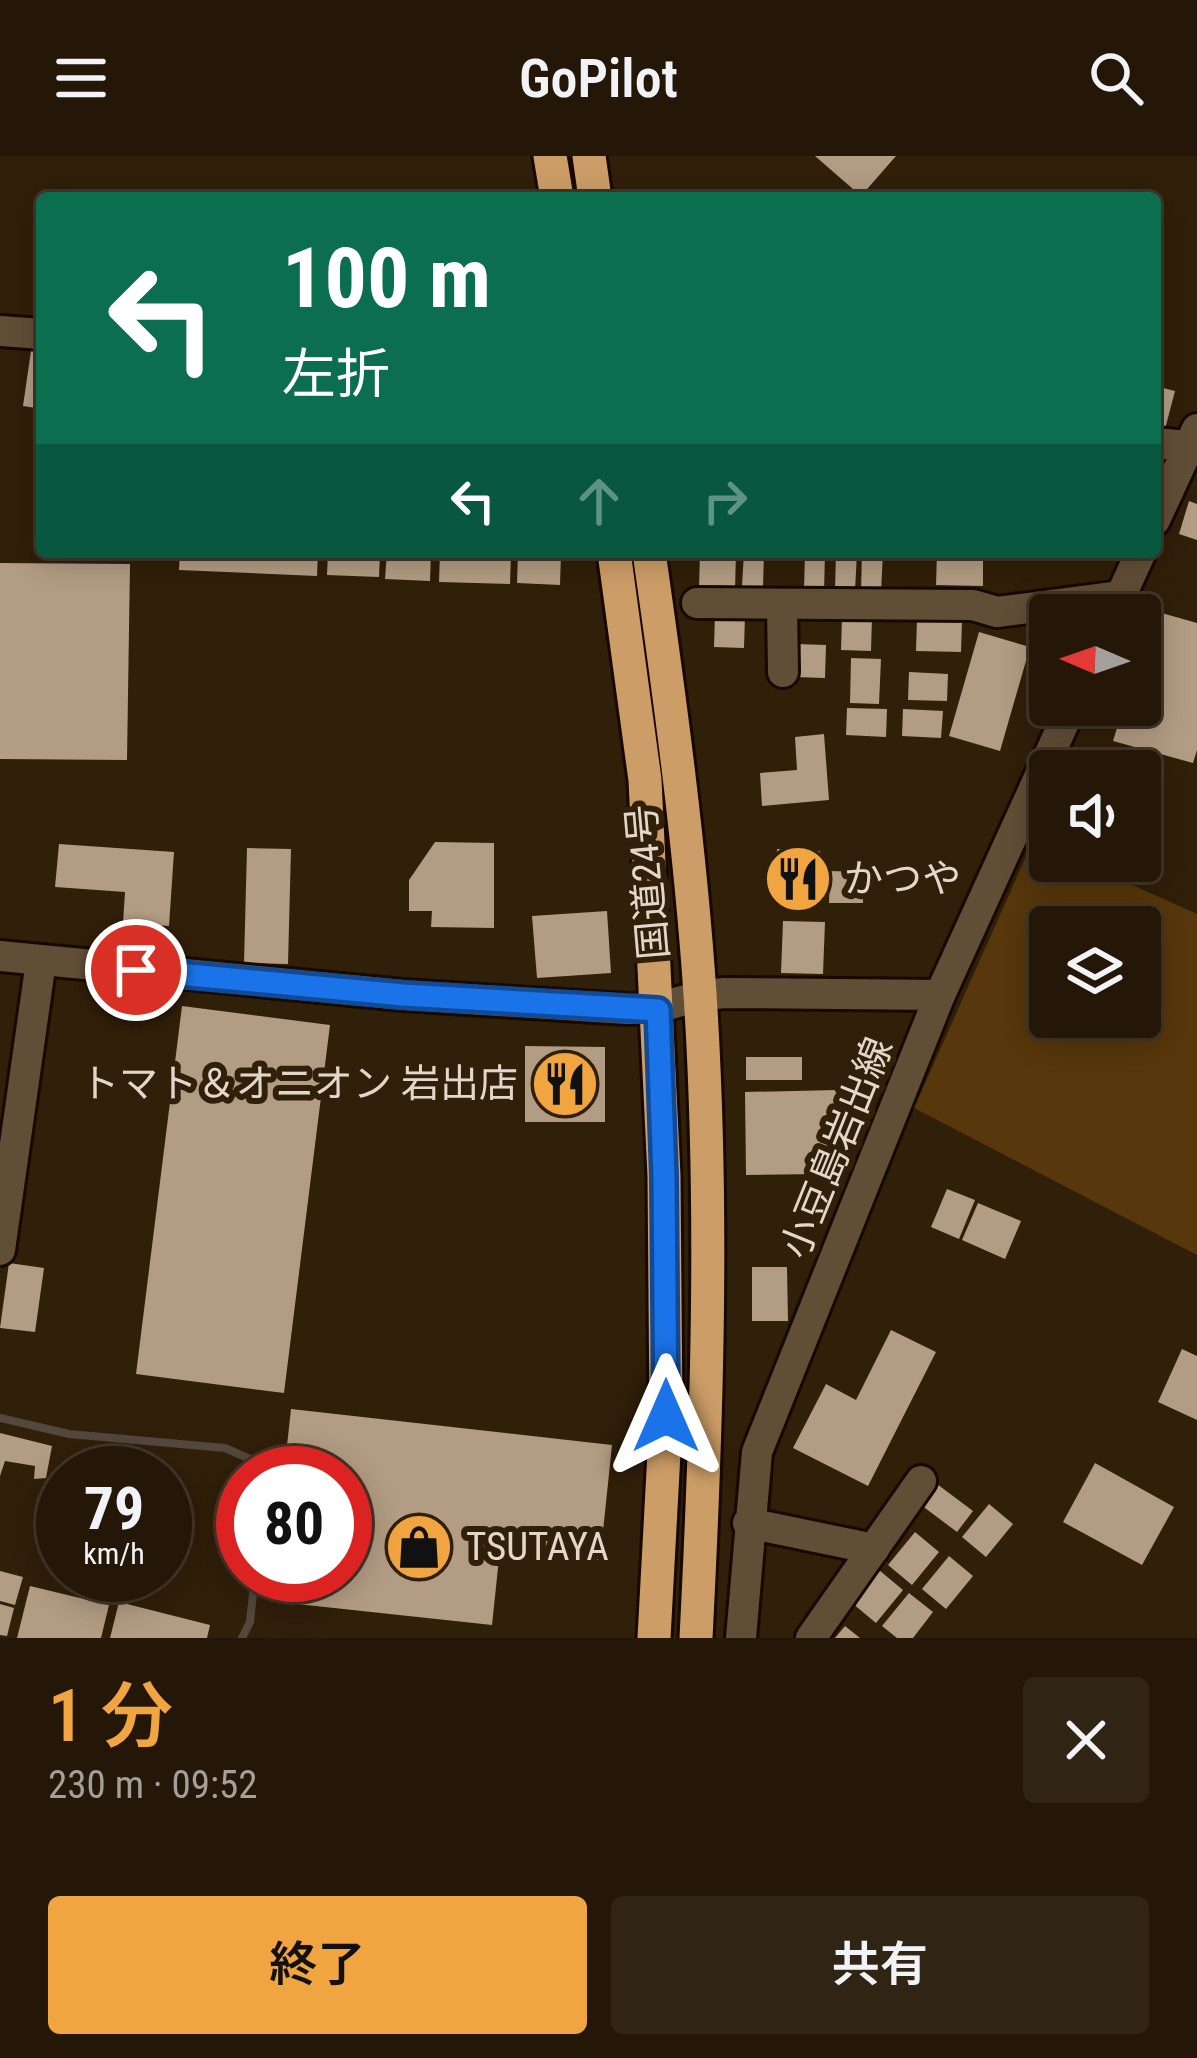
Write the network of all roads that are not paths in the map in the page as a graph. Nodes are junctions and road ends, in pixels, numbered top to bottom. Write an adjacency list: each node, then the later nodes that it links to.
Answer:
1 (550, 156): 3 (highway)
2 (589, 156): 4 (highway)
3 (556, 192)
4 (595, 192)
5 (0, 331): 6 (street)
6 (36, 334)
7 (1193, 438): 8 (street); 9 (street)
8 (1161, 442)
9 (1161, 507)
10 (615, 558): 23 (highway, 国道24号)
11 (651, 558): 21 (highway, 国道24号)
12 (1138, 558): 13 (street)
13 (1122, 594)
14 (697, 603): 15 (street)
15 (782, 604): 16 (street); 17 (street)
16 (1029, 611)
17 (783, 672)
18 (1062, 726): 22 (street, 小豆島岩出線)
19 (0, 956): 20 (street)
20 (40, 961): 23 (street); 24 (street)
21 (700, 995): 22 (street); 23 (street); 29 (highway, 国道24号)
22 (940, 995): 26 (street, 小豆島岩出線)
23 (658, 1010): 28 (highway, 国道24号)
24 (0, 1250)
25 (921, 1481): 27 (street)
26 (748, 1523): 27 (street); 30 (street, 小豆島岩出線)
27 (874, 1549): 31 (street)
28 (654, 1638)
29 (696, 1638)
30 (741, 1638)
31 (812, 1638)

